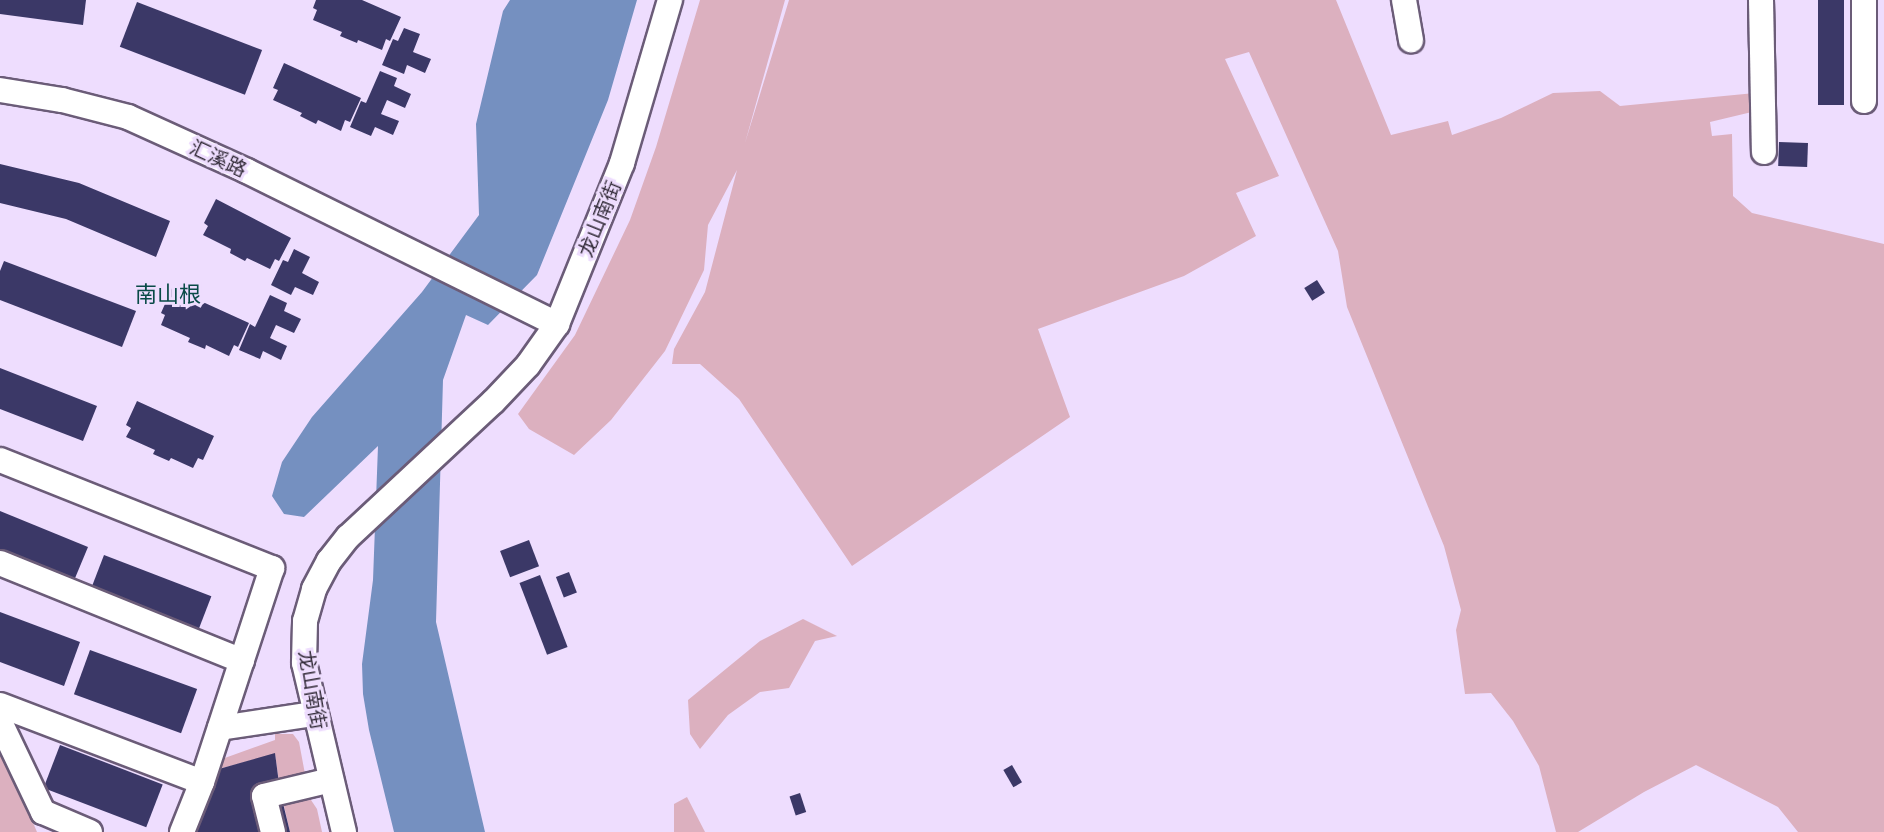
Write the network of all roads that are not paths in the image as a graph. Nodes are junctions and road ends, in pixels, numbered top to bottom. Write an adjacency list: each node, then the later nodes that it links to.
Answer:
1 (670, 0): 9 (street, 龙山南街)
2 (1404, 0): 5 (street)
3 (1761, 0): 8 (street)
4 (1864, 0): 7 (street)
5 (1411, 40)
6 (0, 90): 9 (street, 汇溪路)
7 (1864, 101)
8 (1764, 152)
9 (556, 324): 14 (street, 龙山南街)
10 (0, 460): 12 (street)
11 (0, 563): 12 (street)
12 (242, 661): 16 (street)
13 (0, 705): 18 (street)
14 (314, 714): 16 (street); 17 (street, 龙山南街)
15 (0, 723): 19 (street)
16 (220, 728): 18 (street)
17 (331, 780): 21 (street); 22 (street, 龙山南街)
18 (202, 782): 20 (street)
19 (90, 832)
20 (182, 832)
21 (273, 832)
22 (344, 832)

